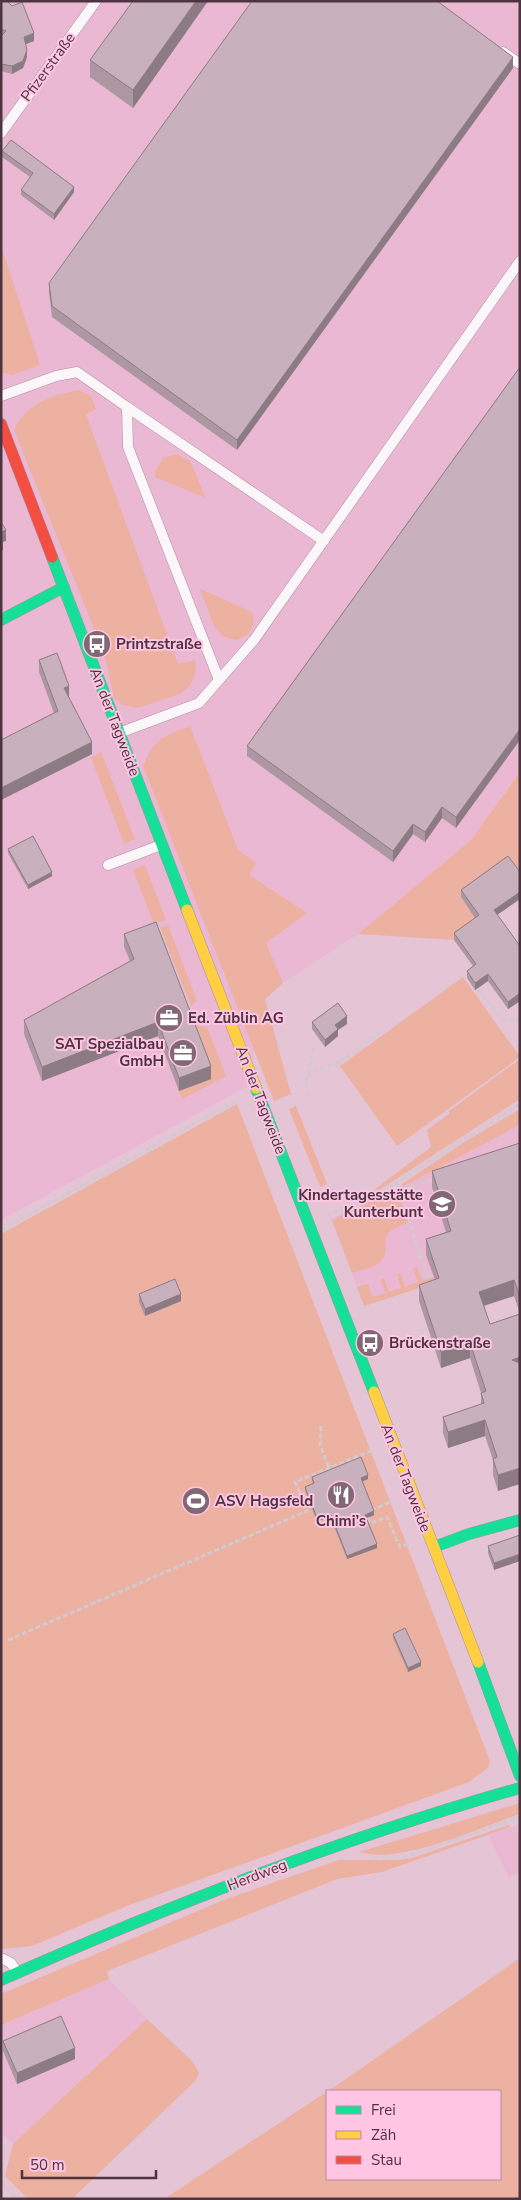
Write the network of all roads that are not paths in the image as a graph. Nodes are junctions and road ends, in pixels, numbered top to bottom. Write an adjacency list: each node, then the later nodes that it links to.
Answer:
1 (96, 1): 4 (lane, Pfizerstraße)
2 (492, 44): 3 (lane)
3 (520, 64)
4 (1, 133)
5 (520, 261): 9 (lane)
6 (1, 396): 7 (lane)
7 (127, 407): 9 (lane); 12 (lane)
8 (1, 424): 10 (main road, An der Tagweide)
9 (324, 541): 12 (lane)
10 (64, 586): 11 (main road); 13 (main road, An der Tagweide)
11 (1, 620)
12 (219, 680): 13 (lane)
13 (118, 734): 14 (main road, An der Tagweide)
14 (162, 844): 15 (lane); 17 (main road, An der Tagweide)
15 (108, 865)
16 (520, 1520): 17 (main road)
17 (434, 1547): 18 (main road, An der Tagweide)
18 (520, 1776)
19 (520, 1788): 21 (main road, Herdweg)
20 (1, 1958): 21 (lane)
21 (18, 1973): 22 (main road, Herdweg)
22 (1, 1980)

